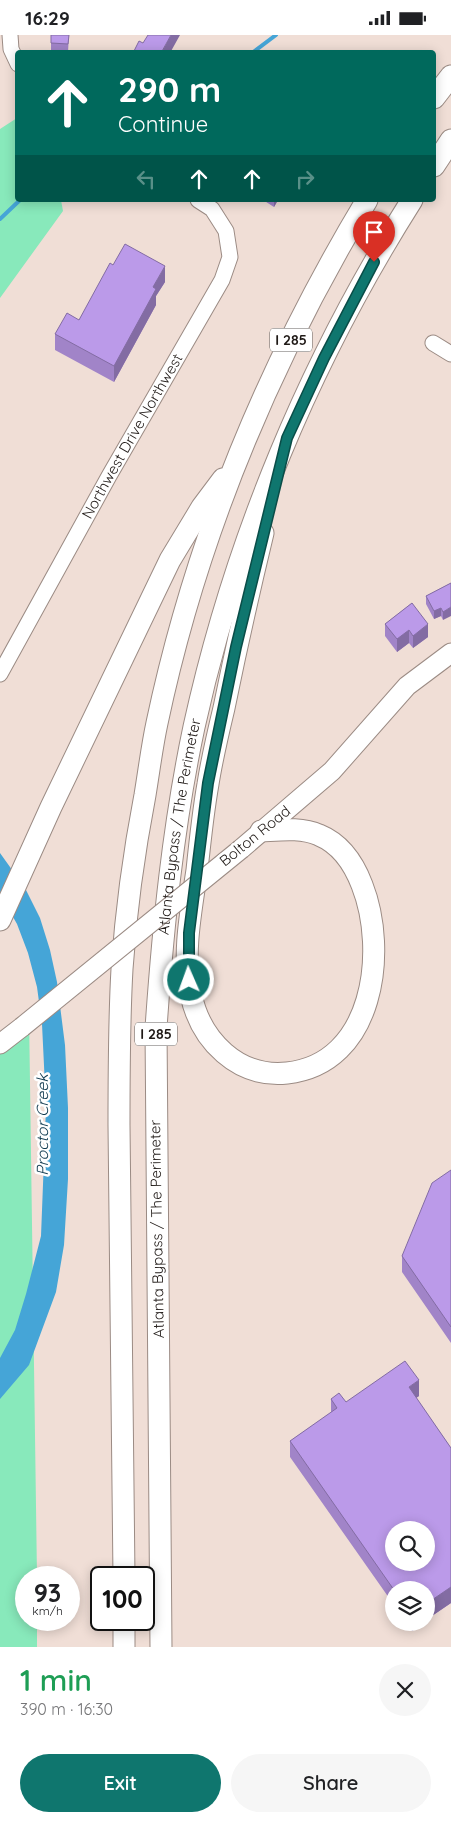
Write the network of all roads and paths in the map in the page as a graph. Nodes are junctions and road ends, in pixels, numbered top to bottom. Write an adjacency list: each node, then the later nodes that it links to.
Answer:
1 (10, 35): 2 (street)
2 (15, 58)
3 (451, 76): 4 (highway)
4 (436, 95)
5 (451, 140): 6 (highway)
6 (436, 163)
7 (201, 202): 15 (street, Northwest Drive Northwest)
8 (366, 202): 13 (highway, I 285)
9 (411, 202): 12 (highway, Atlanta Bypass / The Perimeter / I 285)
10 (433, 343): 11 (street)
11 (451, 354)
12 (287, 438): 16 (highway); 22 (highway, Atlanta Bypass / The Perimeter / I 285)
13 (239, 456): 17 (highway); 19 (highway, I 285)
14 (451, 653): 16 (main road, Bolton Road)
15 (0, 674)
16 (261, 831): 18 (main road, Bolton Road, bridge)
17 (0, 920)
18 (0, 1044)
19 (124, 1566)
20 (124, 1631): 21 (highway)
21 (124, 1647)
22 (161, 1647)

